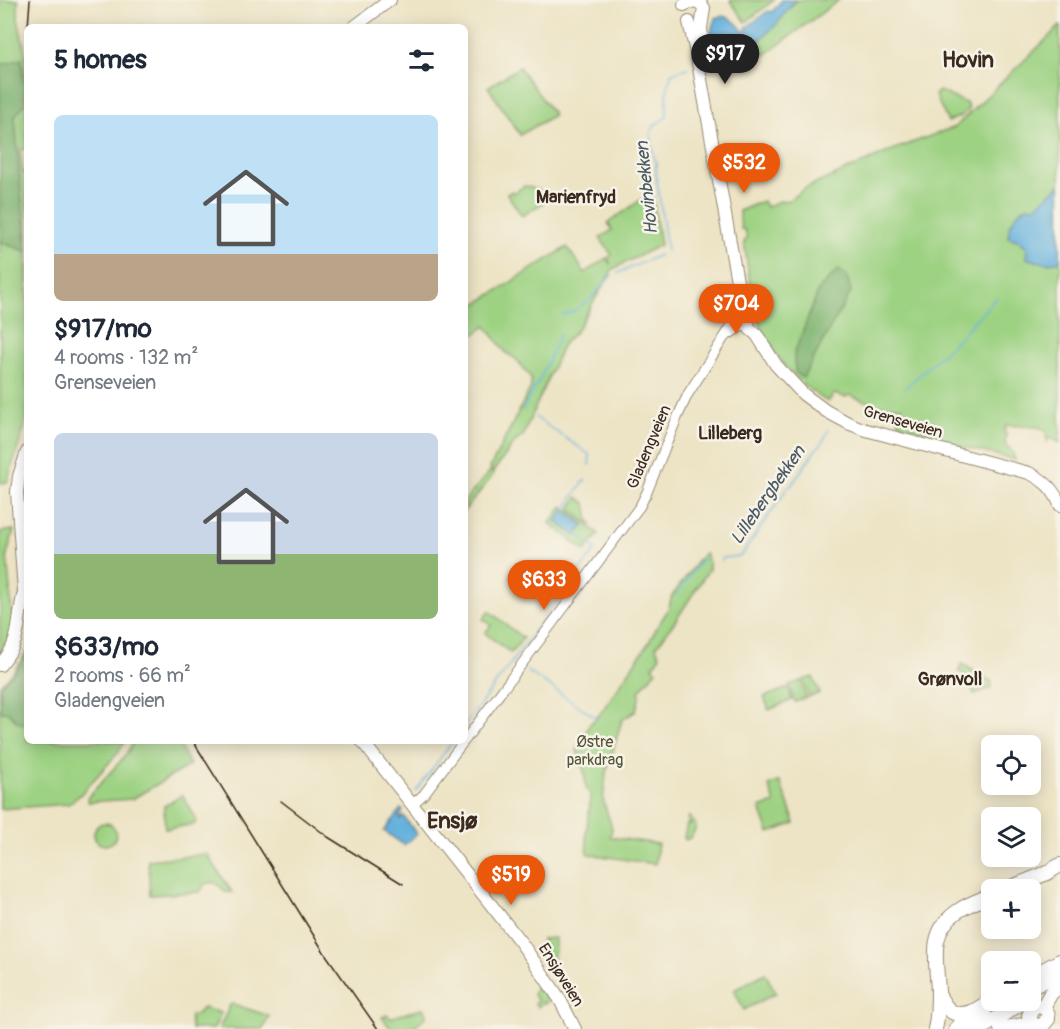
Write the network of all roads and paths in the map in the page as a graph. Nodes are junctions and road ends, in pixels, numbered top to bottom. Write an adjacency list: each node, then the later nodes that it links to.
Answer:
1 (390, 0): 4 (main road)
2 (690, 2): 3 (main road); 3 (main road)
3 (695, 21): 5 (main road, Grenseveien)
4 (358, 24)
5 (748, 318): 7 (main road, Grenseveien); 15 (street, Gladengveien)
6 (24, 461): 8 (main road)
7 (1060, 505)
8 (24, 573)
9 (24, 598): 10 (main road)
10 (24, 618)
11 (24, 625): 13 (main road)
12 (24, 629): 14 (main road)
13 (0, 665)
14 (0, 674)
15 (468, 735)
16 (364, 744): 18 (main road, Ensjøveien)
17 (461, 744): 18 (street, Gladengveien)
18 (412, 805): 36 (main road, Ensjøveien)
19 (1060, 865): 20 (highway)
20 (1053, 872): 21 (highway)
21 (1034, 879)
22 (981, 900): 29 (highway)
23 (1060, 962): 24 (highway)
24 (1041, 971)
25 (1060, 973): 26 (highway)
26 (1041, 982)
27 (1060, 984): 28 (highway); 35 (highway)
28 (1041, 993)
29 (938, 994): 32 (highway); 37 (highway)
30 (1060, 1000): 35 (highway)
31 (981, 1007): 32 (highway)
32 (974, 1011): 38 (highway)
33 (993, 1011): 39 (highway)
34 (1009, 1011): 40 (highway)
35 (1042, 1020): 41 (highway); 42 (highway)
36 (575, 1029)
37 (935, 1029)
38 (956, 1029)
39 (966, 1029)
40 (980, 1029)
41 (1001, 1029)
42 (1060, 1029)

